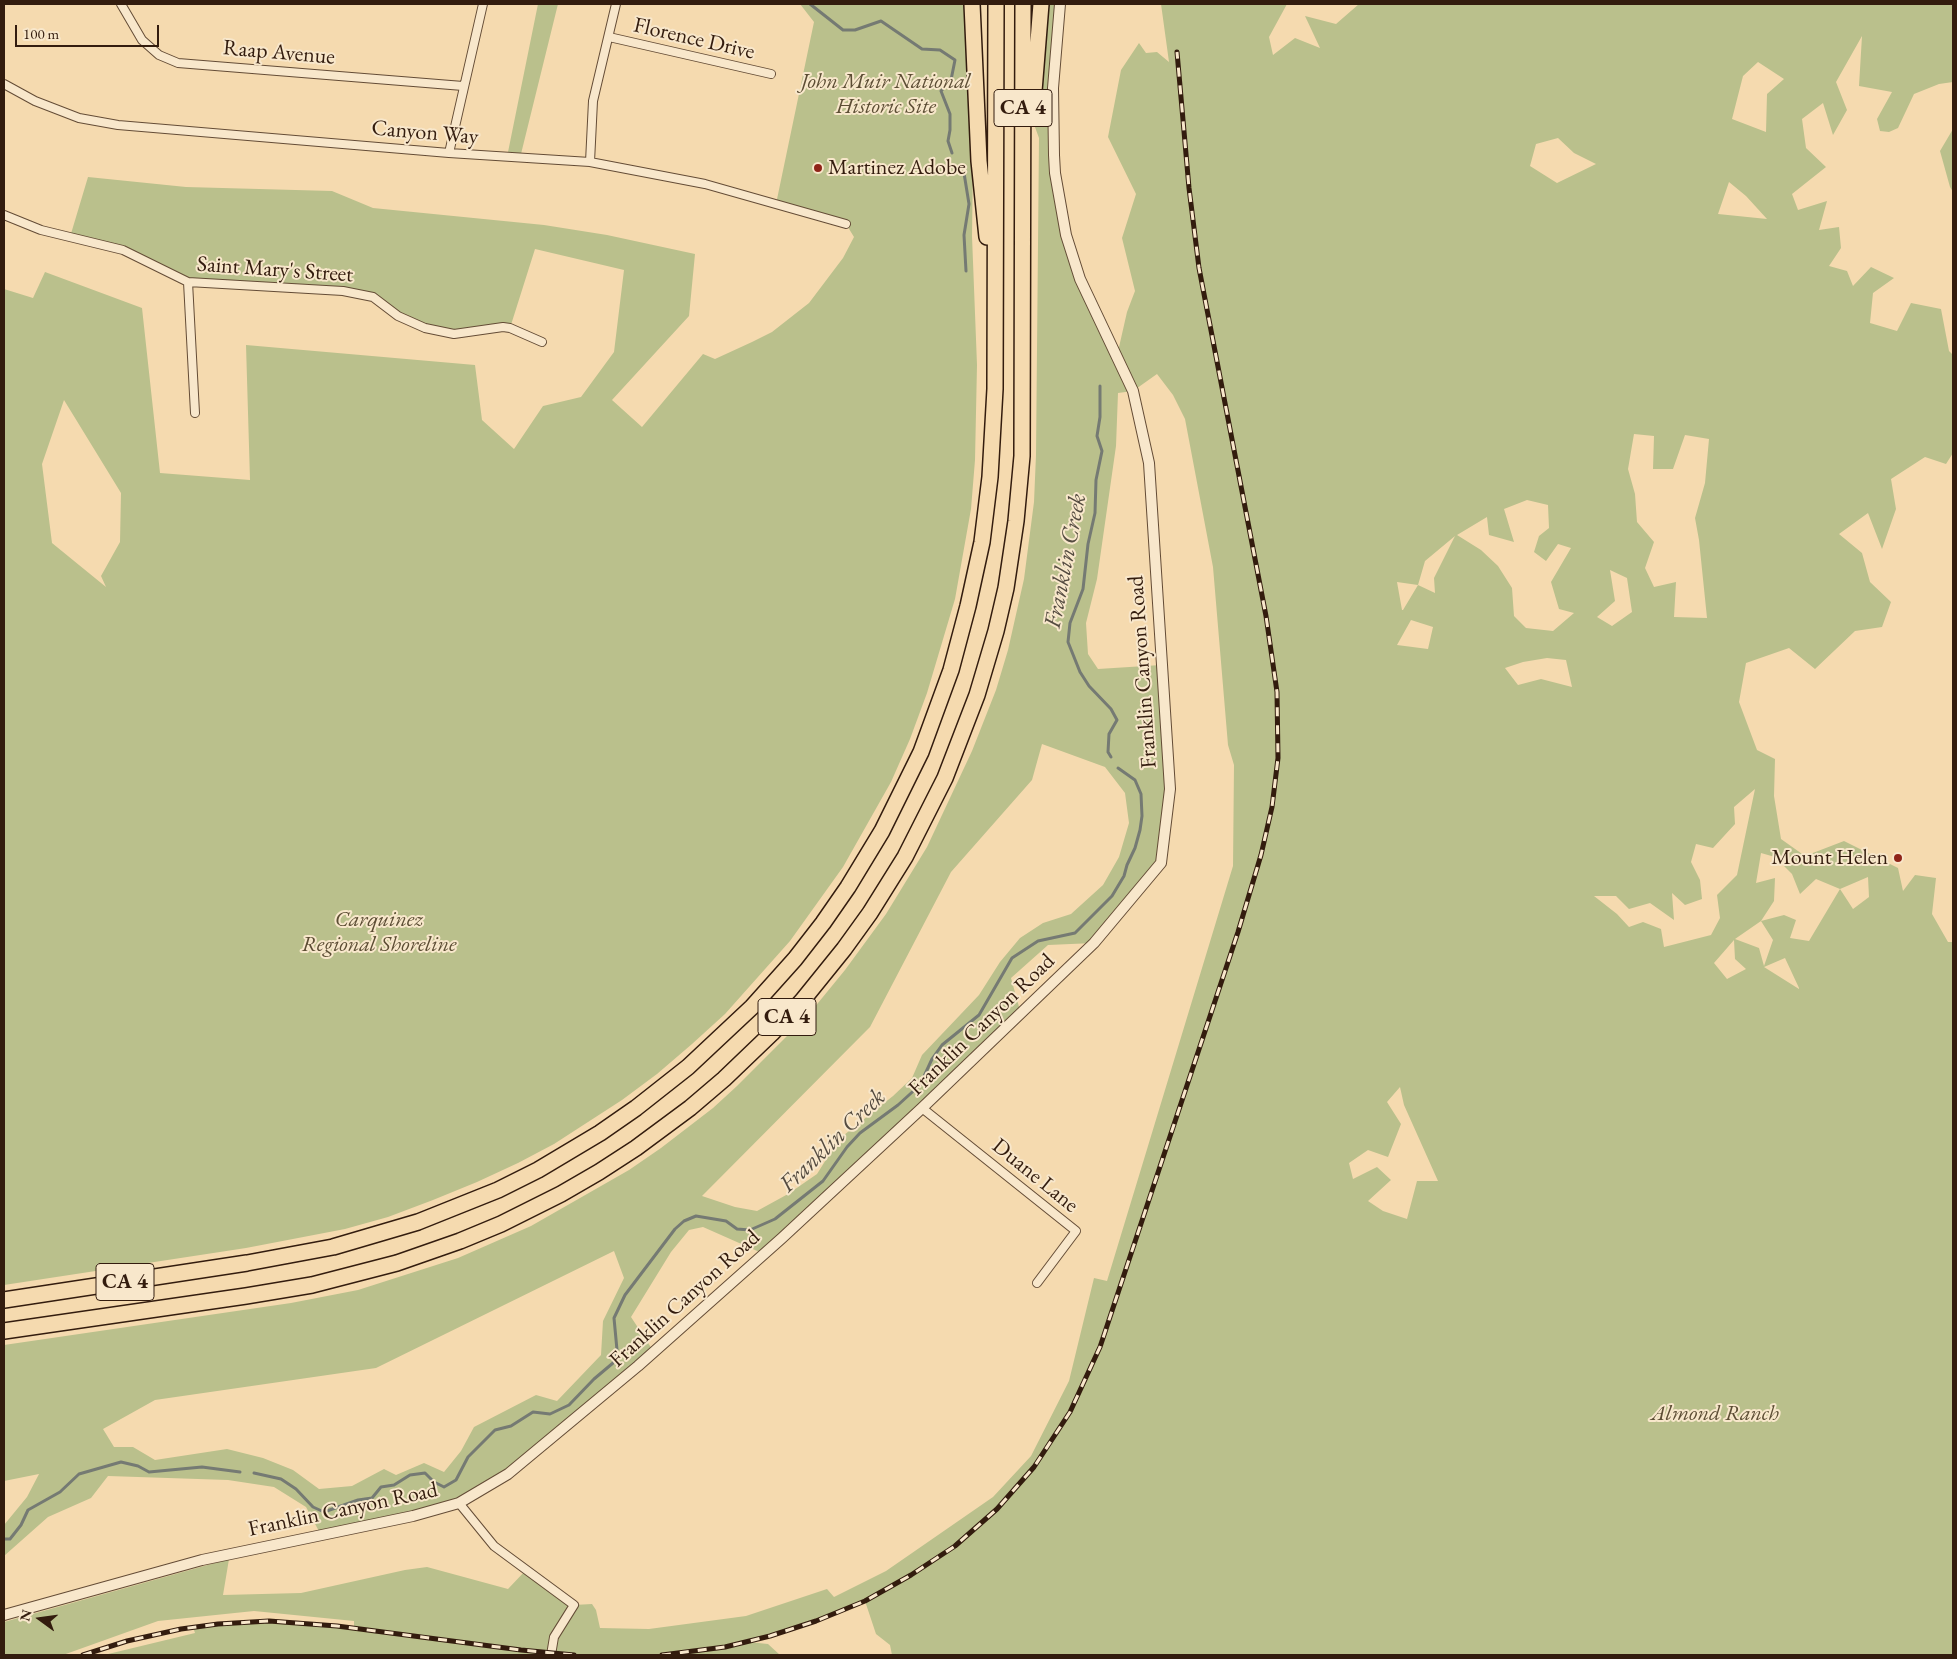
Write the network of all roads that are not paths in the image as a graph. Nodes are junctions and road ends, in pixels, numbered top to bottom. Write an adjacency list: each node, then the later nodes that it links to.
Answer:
1 (122, 4): 12 (street, Raap Avenue)
2 (483, 4): 12 (street)
3 (616, 4): 9 (street)
4 (972, 4): 19 (highway)
5 (996, 4): 19 (highway, CA 4)
6 (1023, 4): 15 (highway, CA 4)
7 (1041, 4): 15 (highway)
8 (1060, 4): 22 (street, Franklin Canyon Road)
9 (609, 37): 10 (street, Florence Drive); 14 (street)
10 (771, 74)
11 (4, 84): 13 (street, Canyon Way)
12 (463, 86): 13 (street)
13 (449, 152): 14 (street, Canyon Way)
14 (590, 162): 17 (street, Canyon Way)
15 (1023, 212): 25 (highway, CA 4)
16 (4, 215): 18 (street, Saint Mary's Street)
17 (846, 224)
18 (188, 282): 20 (street, Saint Mary's Street); 21 (street)
19 (995, 323): 24 (highway, CA 4)
20 (542, 342)
21 (195, 413)
22 (922, 1108): 23 (street, Duane Lane); 26 (street, Franklin Canyon Road)
23 (1037, 1283)
24 (4, 1300)
25 (4, 1331)
26 (459, 1503): 27 (street, Franklin Canyon Road); 28 (street)
27 (4, 1615)
28 (551, 1655)

